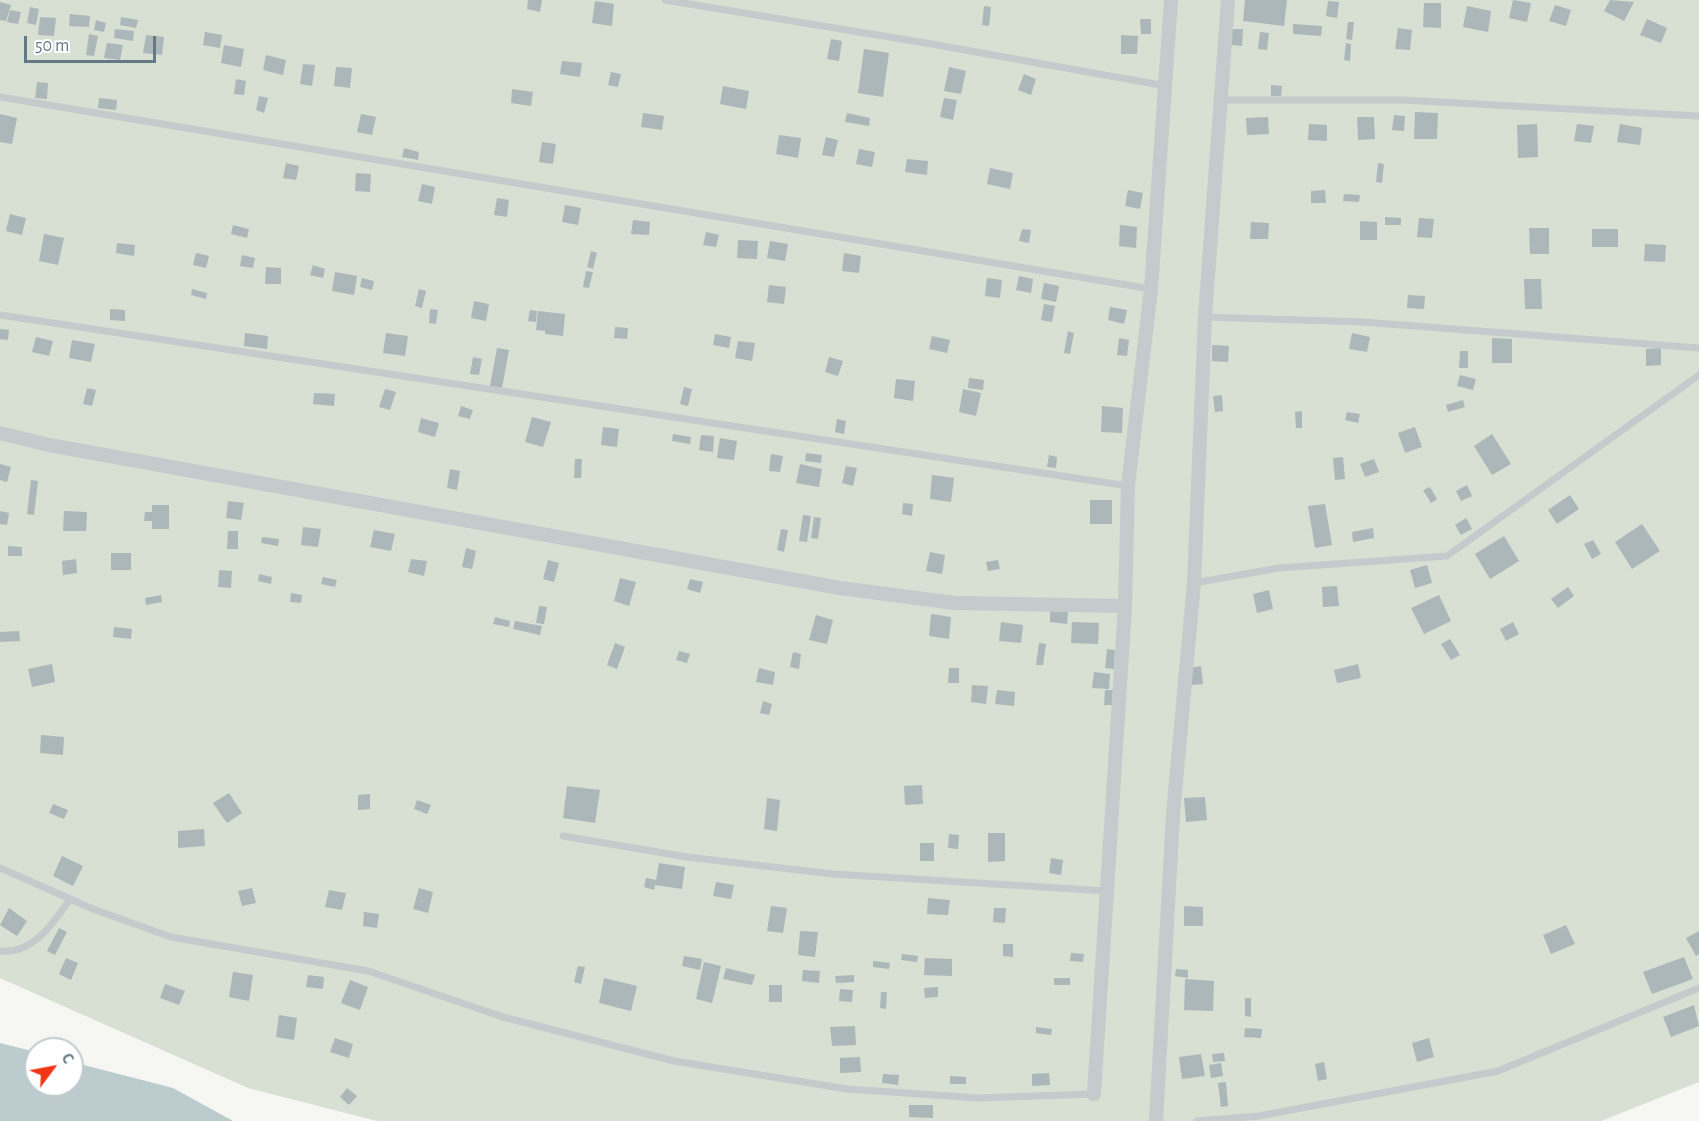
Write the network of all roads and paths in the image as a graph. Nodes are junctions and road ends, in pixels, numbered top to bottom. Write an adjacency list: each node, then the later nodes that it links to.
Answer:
1 (665, 0): 4 (lane)
2 (1171, 0): 4 (street)
3 (1227, 0): 6 (street)
4 (1166, 86): 8 (street)
5 (0, 98): 8 (lane)
6 (1222, 100): 7 (lane); 10 (street)
7 (1699, 116)
8 (1151, 289): 14 (street)
9 (0, 315): 14 (lane)
10 (1205, 318): 11 (lane); 15 (street)
11 (1699, 348)
12 (1699, 375): 15 (lane)
13 (0, 433): 16 (street)
14 (1128, 486): 16 (street)
15 (1194, 583): 24 (street)
16 (1125, 606): 19 (street)
17 (563, 836): 19 (lane)
18 (0, 868): 20 (lane)
19 (1107, 891): 23 (street)
20 (70, 899): 21 (lane); 23 (lane)
21 (0, 951)
22 (1699, 987): 25 (lane)
23 (1094, 1094)
24 (1156, 1121)
25 (1197, 1121)

